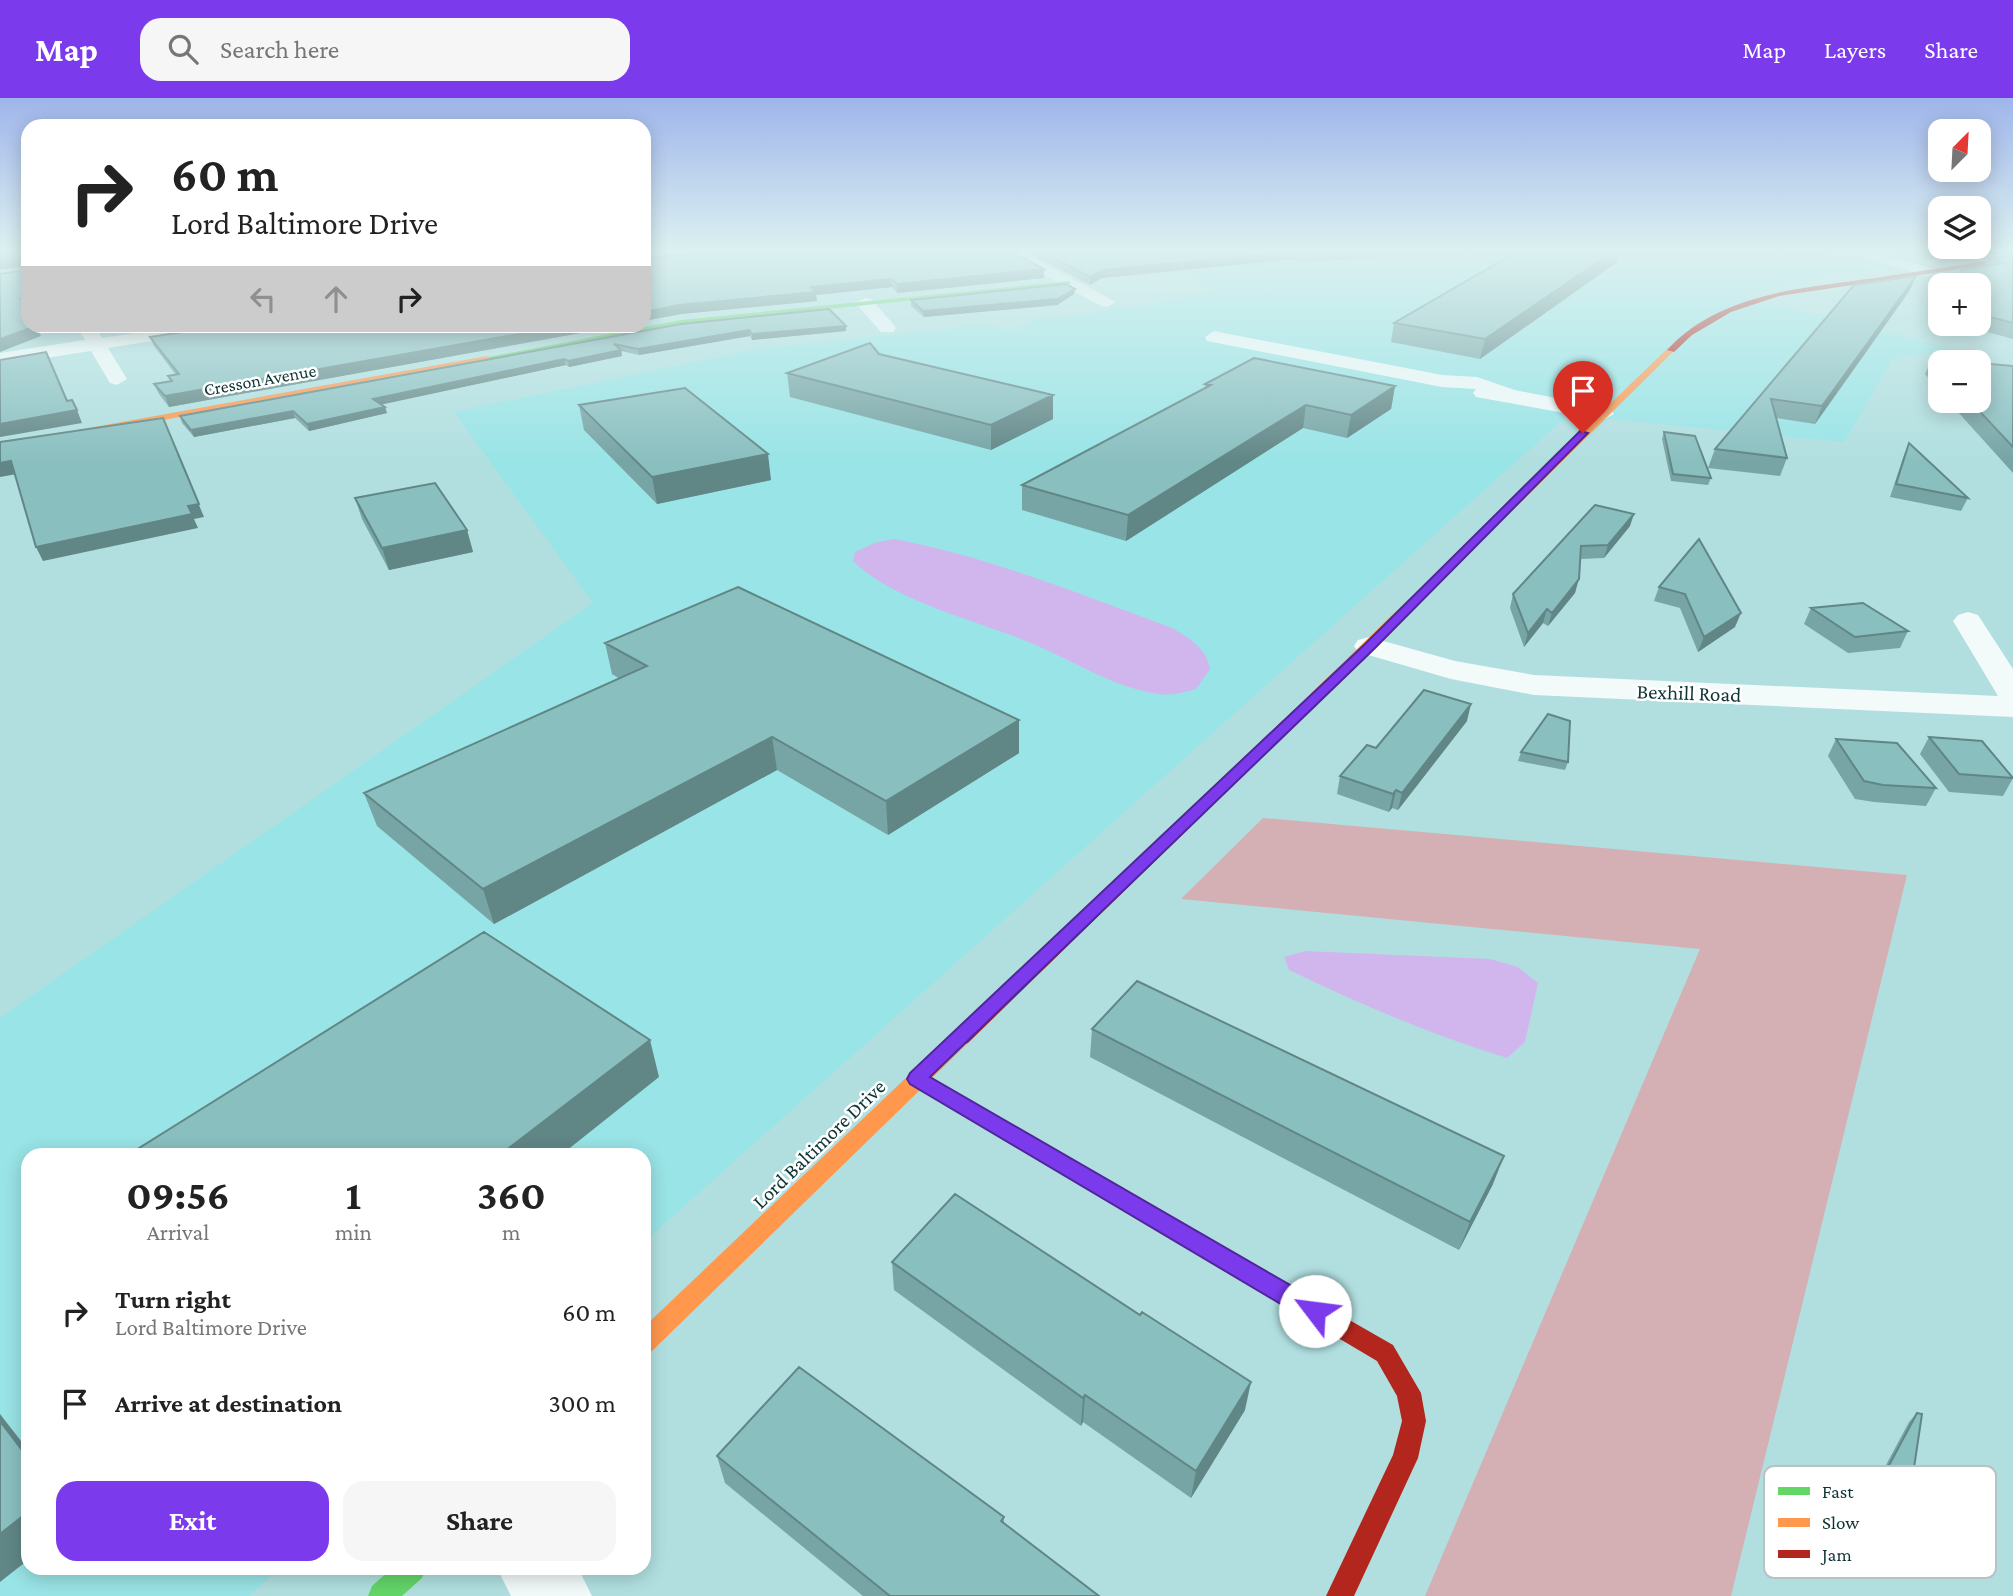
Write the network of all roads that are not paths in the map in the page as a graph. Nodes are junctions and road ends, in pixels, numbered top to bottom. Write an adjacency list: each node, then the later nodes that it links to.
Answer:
1 (680, 321): 4 (main road, Cresson Avenue)
2 (881, 321): 5 (street)
3 (1710, 321): 13 (main road, Lord Baltimore Drive)
4 (651, 324)
5 (887, 328)
6 (90, 333): 10 (street)
7 (170, 333): 10 (street)
8 (591, 333): 14 (main road, Cresson Avenue)
9 (1214, 337): 13 (street)
10 (97, 344): 11 (street); 12 (street)
11 (0, 359)
12 (117, 379)
13 (1603, 414): 16 (main road, Lord Baltimore Drive)
14 (0, 447)
15 (1968, 621): 17 (street)
16 (1369, 646): 18 (street, Bexhill Road); 19 (main road, Lord Baltimore Drive)
17 (2013, 695)
18 (2013, 707)
19 (916, 1079): 20 (main road, Lord Baltimore Drive); 25 (main road)
20 (651, 1336)
21 (404, 1575): 23 (main road)
22 (537, 1575): 24 (street)
23 (382, 1596)
24 (558, 1596)
25 (1340, 1596)

